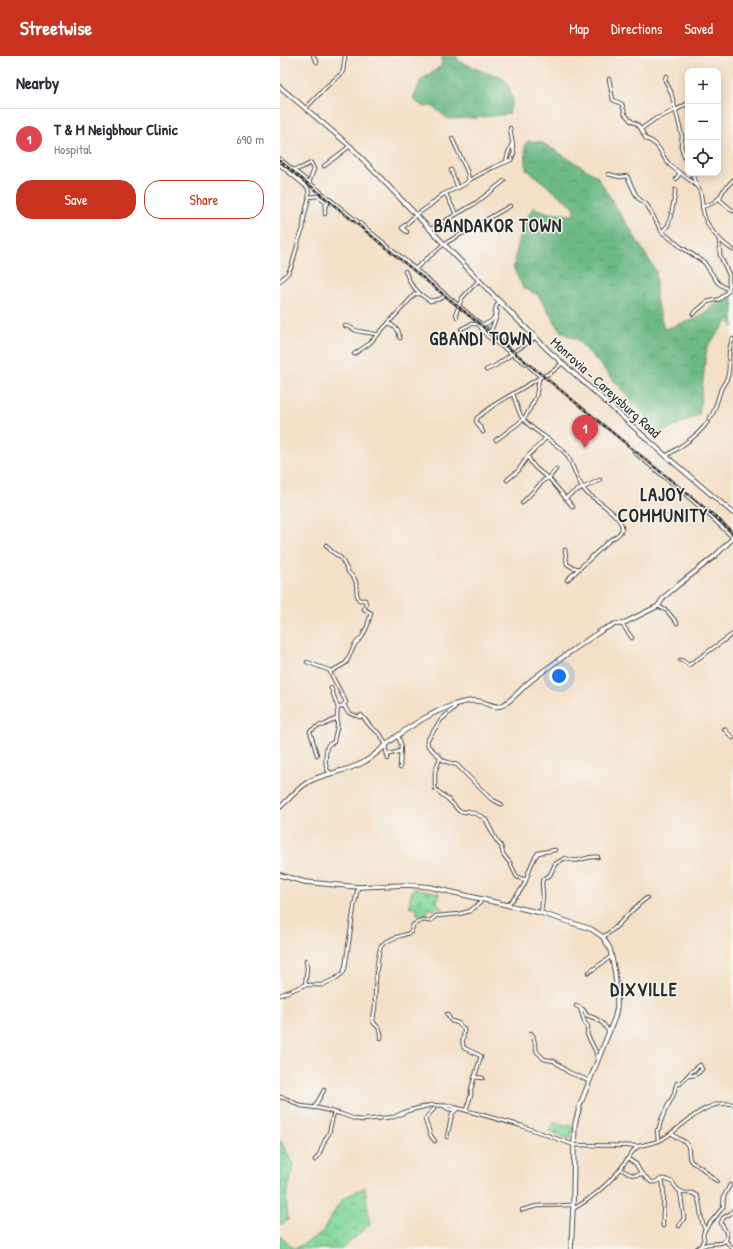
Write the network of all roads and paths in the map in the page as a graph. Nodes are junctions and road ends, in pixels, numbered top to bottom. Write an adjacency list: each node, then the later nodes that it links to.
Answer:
1 (313, 56): 3 (street)
2 (345, 56): 8 (street)
3 (317, 62)
4 (666, 76): 9 (street)
5 (609, 79): 11 (street)
6 (280, 87): 8 (main road, Monrovia - Careysburg Road)
7 (686, 104): 9 (street)
8 (306, 108): 14 (main road, Monrovia - Careysburg Road)
9 (676, 110): 11 (street); 15 (street)
10 (510, 128): 13 (street)
11 (641, 129): 22 (street)
12 (452, 138): 26 (street)
13 (512, 144): 17 (street); 17 (street)
14 (350, 146): 19 (street); 41 (main road, Monrovia - Careysburg Road)
15 (685, 157)
16 (280, 159): 20 (street)
17 (506, 163): 26 (street)
18 (280, 165): 34 (street)
19 (324, 166)
20 (292, 170): 29 (street); 29 (street)
21 (451, 170): 31 (street)
22 (680, 173): 25 (street); 30 (street)
23 (608, 174): 44 (street)
24 (693, 176): 30 (street)
25 (676, 179)
26 (469, 180): 31 (street)
27 (733, 180): 35 (street)
28 (504, 181): 40 (street)
29 (309, 183): 48 (street)
30 (697, 187): 37 (street)
31 (458, 188): 33 (street)
32 (675, 190): 44 (street)
33 (446, 194): 40 (street); 41 (street)
34 (309, 197): 39 (street); 51 (street)
35 (720, 198): 37 (street); 38 (street)
36 (510, 206): 46 (street)
37 (702, 207): 45 (street)
38 (733, 211)
39 (325, 214)
40 (456, 214): 42 (street)
41 (416, 215): 42 (main road, Monrovia - Careysburg Road); 43 (street)
42 (431, 229): 46 (main road, Monrovia - Careysburg Road)
43 (407, 232)
44 (662, 232): 52 (street)
45 (720, 240): 47 (street); 52 (street)
46 (444, 244): 48 (street); 50 (main road, Monrovia - Careysburg Road)
47 (733, 250)
48 (414, 269): 55 (street)
49 (406, 271): 53 (street)
50 (479, 280): 56 (main road, Monrovia - Careysburg Road); 57 (street)
51 (280, 281)
52 (729, 290): 54 (street); 59 (street)
53 (420, 294): 55 (street); 61 (street)
54 (733, 294)
55 (446, 295): 57 (street)
56 (497, 300): 58 (street); 69 (main road, Monrovia - Careysburg Road)
57 (459, 306): 60 (street); 63 (street)
58 (496, 307): 63 (street); 66 (street)
59 (693, 314)
60 (457, 317)
61 (389, 323): 67 (street); 68 (street)
62 (478, 324): 63 (street); 65 (street); 74 (street)
63 (482, 324): 66 (street)
64 (346, 326): 67 (street)
65 (461, 329)
66 (490, 332): 71 (street)
67 (378, 335): 73 (street)
68 (400, 338)
69 (535, 338): 72 (street); 75 (main road, Monrovia - Careysburg Road)
70 (733, 339): 85 (street)
71 (501, 341)
72 (515, 351)
73 (354, 354)
74 (512, 354): 76 (street); 77 (street)
75 (562, 363): 77 (street); 85 (main road, Monrovia - Careysburg Road)
76 (486, 370)
77 (541, 377): 78 (street); 79 (street)
78 (513, 394): 79 (street); 80 (street)
79 (523, 419): 81 (street); 82 (street)
80 (482, 432)
81 (546, 438): 84 (street); 90 (street)
82 (496, 440)
83 (634, 452): 95 (street)
84 (528, 456): 87 (street); 88 (street)
85 (666, 456): 94 (main road, Monrovia - Careysburg Road)
86 (556, 469): 87 (street)
87 (549, 478): 91 (street); 92 (street)
88 (507, 480)
89 (600, 480): 90 (street)
90 (583, 488): 91 (street); 98 (street)
91 (565, 498): 93 (street)
92 (522, 503)
93 (573, 507)
94 (733, 514)
95 (733, 538): 100 (main road)
96 (326, 545): 107 (street)
97 (565, 550): 98 (street)
98 (579, 569): 99 (street)
99 (567, 580)
100 (658, 606): 101 (street); 102 (main road)
101 (677, 622)
102 (622, 624): 104 (street); 109 (main road)
103 (733, 634): 105 (street)
104 (632, 638)
105 (680, 660)
106 (307, 662): 107 (street)
107 (332, 671): 110 (street)
108 (331, 688): 111 (street)
109 (453, 705): 114 (main road); 120 (street)
110 (342, 706): 111 (street); 116 (street)
111 (338, 708): 112 (street)
112 (338, 718): 118 (street); 123 (street)
113 (724, 729): 115 (street)
114 (398, 736): 116 (main road); 117 (street)
115 (733, 738)
116 (388, 744): 119 (street); 123 (main road)
117 (401, 751): 119 (street); 122 (street)
118 (317, 755)
119 (387, 755): 121 (street)
120 (440, 758): 124 (street); 129 (street)
121 (388, 759)
122 (400, 768)
123 (331, 774): 125 (main road)
124 (501, 804)
125 (280, 807)
126 (555, 850): 129 (street)
127 (598, 857): 134 (street)
128 (280, 875): 130 (main road)
129 (526, 880): 133 (street)
130 (358, 887): 132 (main road); 139 (street)
131 (647, 898): 135 (street)
132 (481, 899): 133 (main road); 146 (street)
133 (507, 905): 134 (main road)
134 (541, 913): 135 (main road)
135 (603, 937): 136 (main road)
136 (612, 955): 138 (street); 145 (main road)
137 (306, 960): 139 (street)
138 (588, 974)
139 (305, 985): 140 (street)
140 (280, 995)
141 (576, 1006): 142 (street)
142 (580, 1008): 145 (street); 147 (street)
143 (446, 1014): 149 (street)
144 (531, 1033): 151 (street)
145 (609, 1033): 151 (main road)
146 (381, 1038)
147 (596, 1058)
148 (688, 1076): 148 (street); 165 (street)
149 (474, 1077): 150 (street); 160 (street)
150 (483, 1078)
151 (589, 1082): 166 (main road)
152 (324, 1090): 157 (street)
153 (280, 1097): 157 (street)
154 (733, 1104): 162 (street)
155 (425, 1106): 156 (street); 158 (street); 161 (street)
156 (442, 1106): 158 (street); 159 (street)
157 (314, 1108): 161 (street)
158 (434, 1109): 164 (street)
159 (457, 1109): 160 (street); 163 (street)
160 (466, 1110): 166 (street)
161 (334, 1112): 169 (street)
162 (672, 1133): 165 (street); 173 (street)
163 (447, 1137)
164 (434, 1140)
165 (658, 1141): 167 (street)
166 (574, 1145): 167 (street); 176 (main road)
167 (638, 1146): 168 (street)
168 (628, 1159): 170 (street); 171 (street)
169 (315, 1160)
170 (621, 1169): 171 (street); 176 (street)
171 (641, 1174): 172 (street)
172 (662, 1179): 175 (street); 179 (street)
173 (717, 1182)
174 (730, 1185): 181 (street)
175 (680, 1191): 180 (street); 181 (street)
176 (573, 1207): 177 (street); 184 (main road)
177 (522, 1210)
178 (733, 1210): 182 (street)
179 (663, 1226)
180 (679, 1226)
181 (705, 1229): 183 (street)
182 (725, 1240): 183 (street); 186 (street)
183 (701, 1246): 185 (street)
184 (571, 1249)
185 (696, 1249)
186 (733, 1249)

